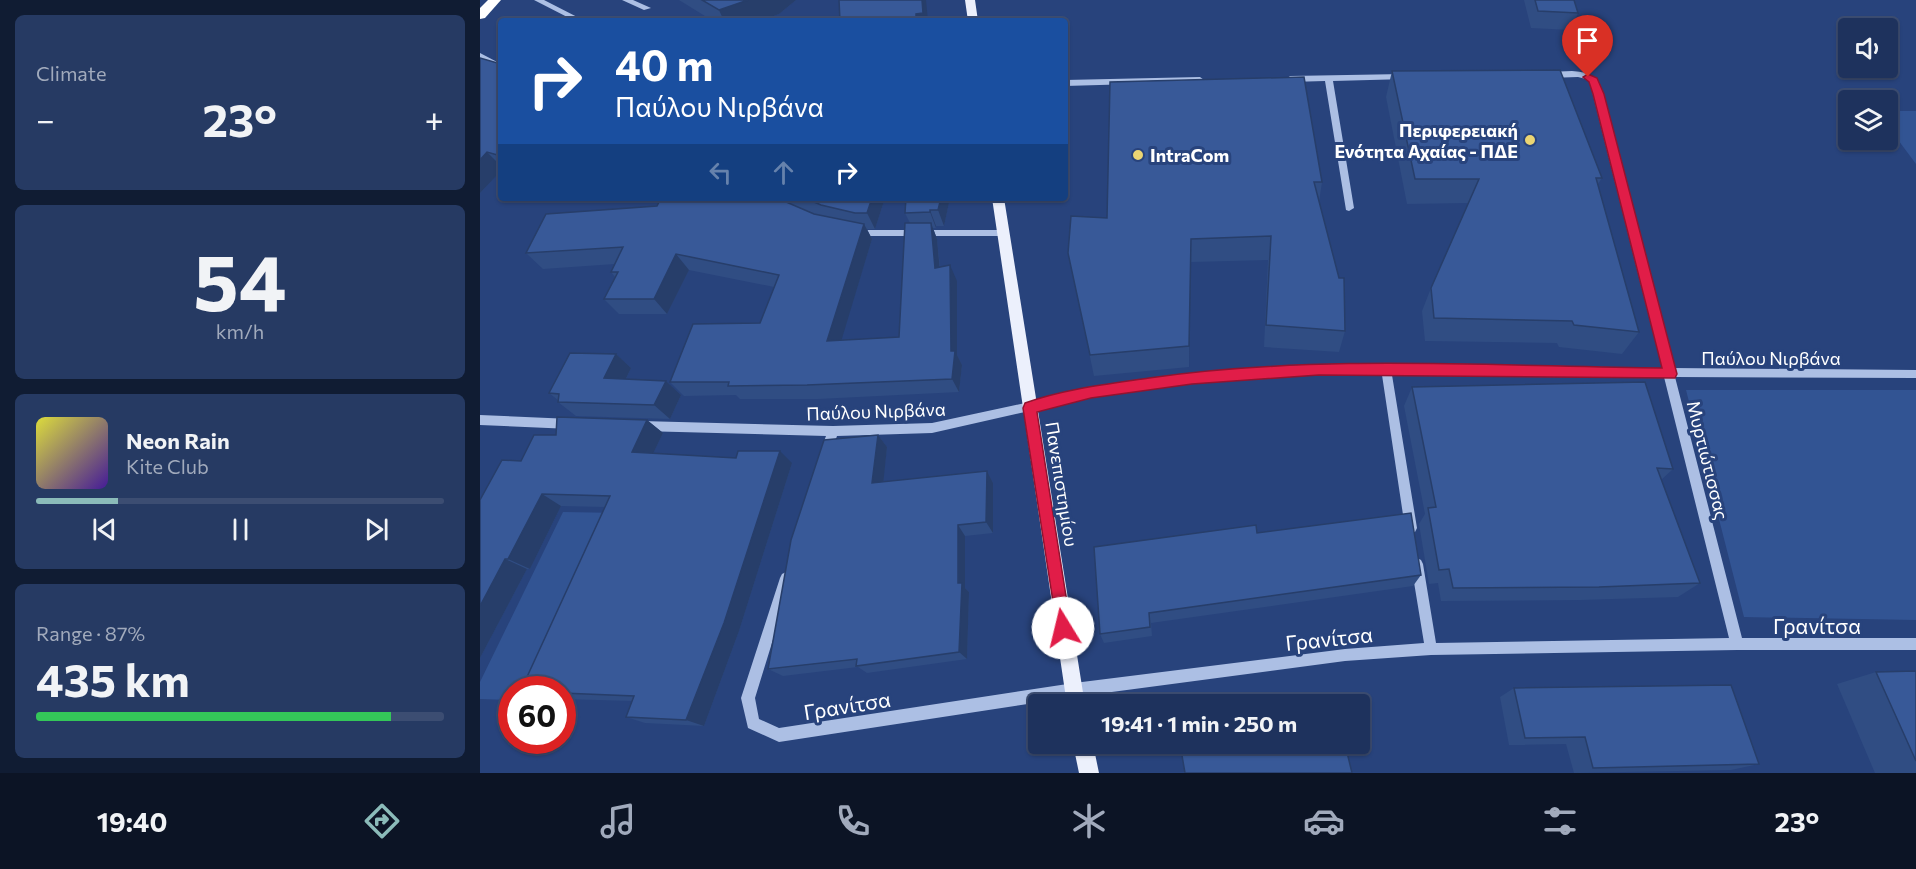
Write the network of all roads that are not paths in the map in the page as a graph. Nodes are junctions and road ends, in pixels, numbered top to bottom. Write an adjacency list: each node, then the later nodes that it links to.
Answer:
1 (495, 0): 6 (highway)
2 (538, 0): 7 (street)
3 (626, 0): 5 (street)
4 (970, 0): 8 (main road)
5 (647, 8)
6 (480, 15)
7 (575, 18)
8 (973, 18)
9 (480, 55): 10 (street)
10 (498, 65)
11 (1543, 75): 22 (street, Μυρτιώτισσας)
12 (1419, 77): 13 (street)
13 (1329, 78): 14 (street); 18 (street)
14 (1281, 79)
15 (1209, 80): 16 (street)
16 (1068, 83)
17 (998, 201): 20 (main road, Πανεπιστημίου)
18 (1349, 208)
19 (841, 231): 20 (street)
20 (1003, 233): 24 (main road, Πανεπιστημίου)
21 (1386, 369): 22 (street, Παύλου Νιρβάνα); 24 (street, Παύλου Νιρβάνα); 33 (street)
22 (1670, 374): 23 (street, Παύλου Νιρβάνα); 31 (street, Μυρτιώτισσας)
23 (1916, 374)
24 (1029, 408): 28 (street, Παύλου Νιρβάνα); 34 (main road, Πανεπιστημίου)
25 (482, 423): 26 (street)
26 (580, 424)
27 (627, 426): 28 (street, Παύλου Νιρβάνα)
28 (833, 431): 29 (street)
29 (822, 465)
30 (790, 565): 36 (street, Γρανίτσα)
31 (1737, 644): 32 (street, Γρανίτσα); 33 (street, Γρανίτσα)
32 (1916, 644)
33 (1431, 649): 35 (street, Γρανίτσα)
34 (1074, 694)
35 (1100, 694)
36 (1028, 704)
37 (1085, 754): 38 (main road)
38 (1089, 773)

